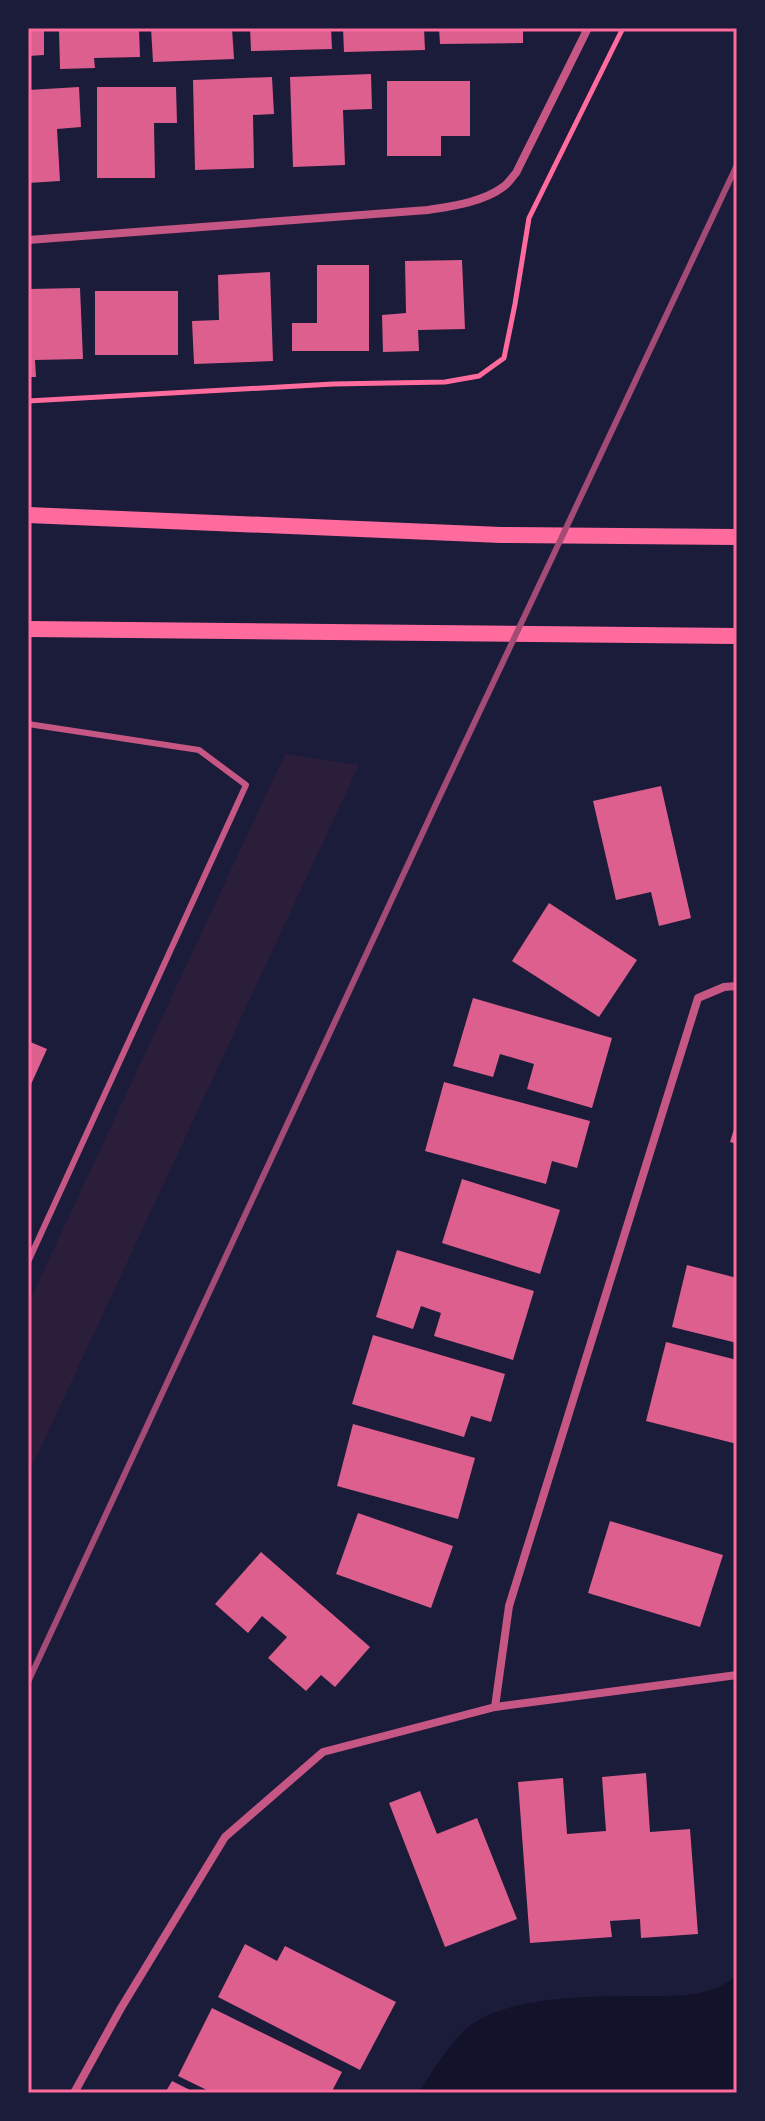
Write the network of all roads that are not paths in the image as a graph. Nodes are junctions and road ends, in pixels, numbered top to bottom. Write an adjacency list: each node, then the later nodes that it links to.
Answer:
1 (588, 28): 2 (street)
2 (28, 240)
3 (28, 515): 4 (main road)
4 (737, 537)
5 (28, 629): 6 (main road)
6 (737, 636)
7 (28, 724): 9 (lane)
8 (737, 986): 11 (street)
9 (28, 1262)
10 (737, 1675): 11 (street)
11 (495, 1707): 12 (street)
12 (74, 2093)

